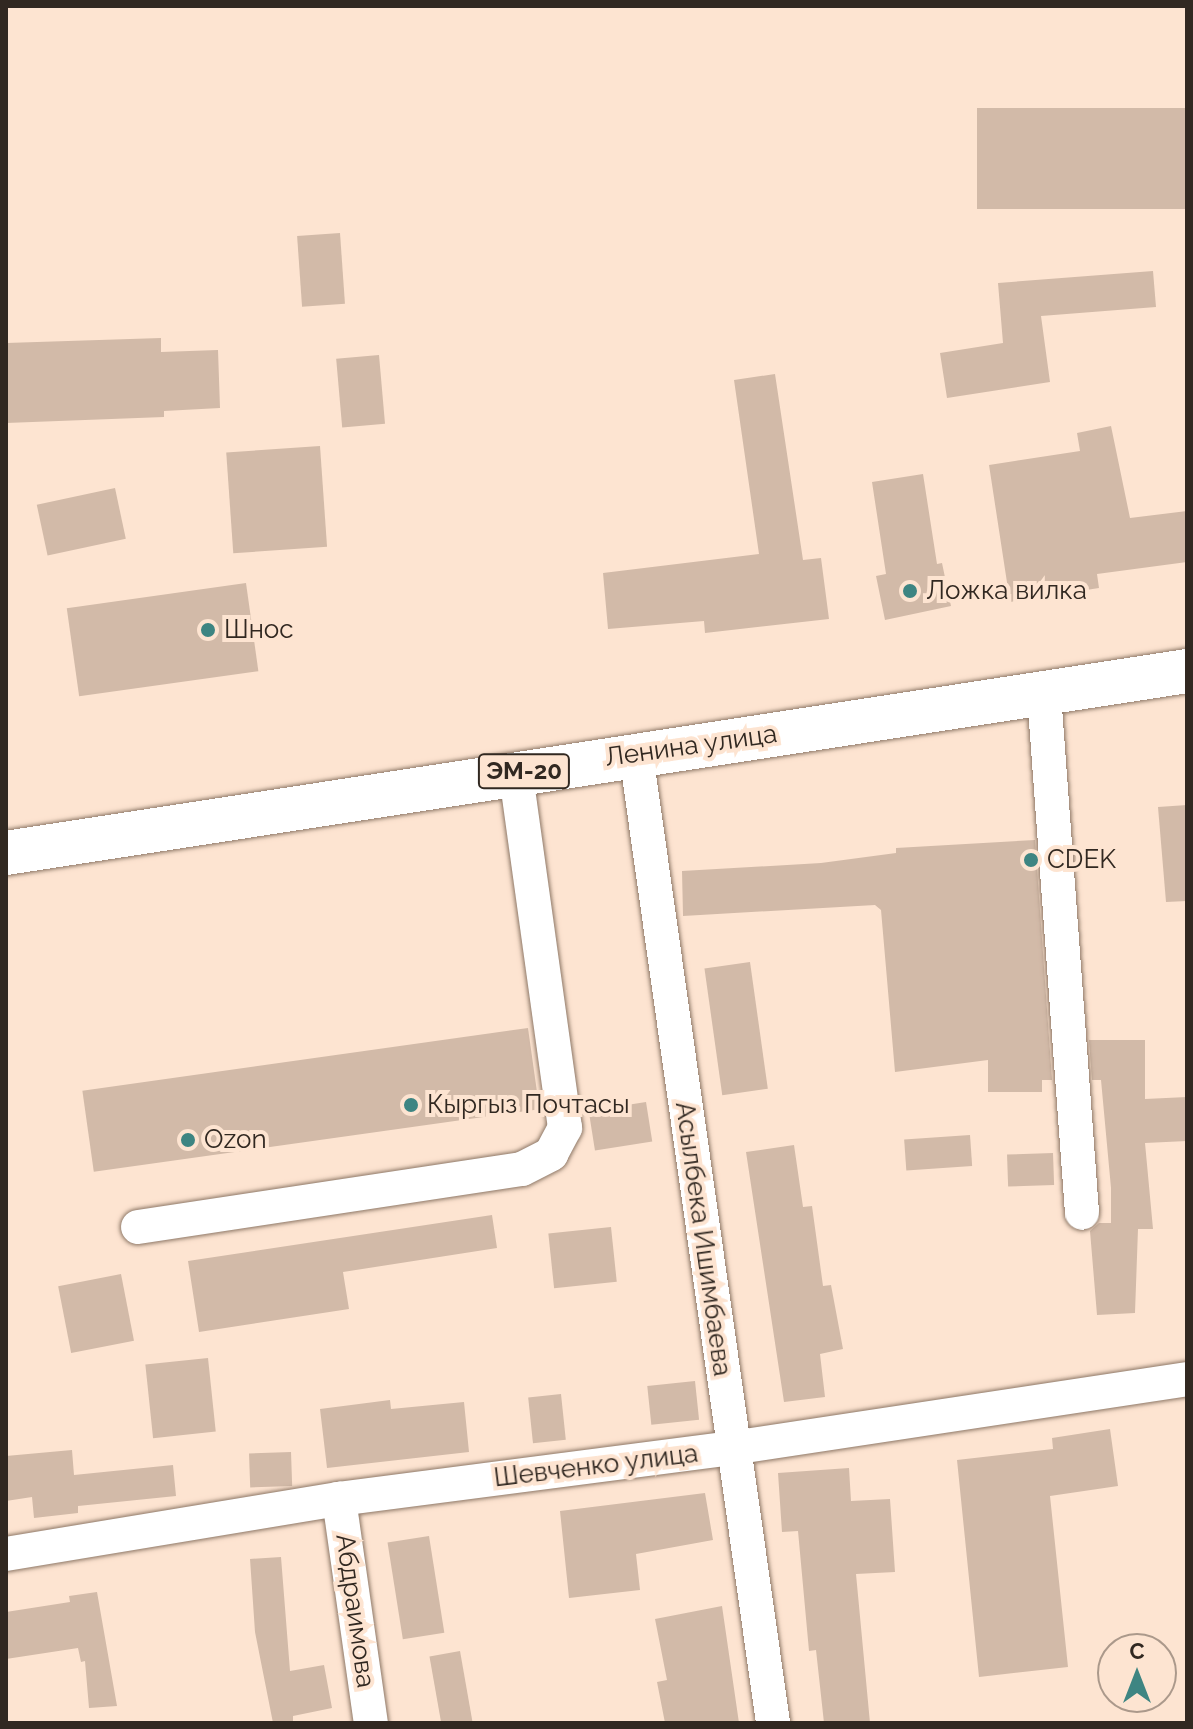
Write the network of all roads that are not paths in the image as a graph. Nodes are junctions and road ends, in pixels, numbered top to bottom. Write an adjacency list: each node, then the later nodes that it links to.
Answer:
1 (1187, 671): 2 (main road, Ленина улица / ЭМ-20)
2 (1044, 694): 3 (main road, Ленина улица / ЭМ-20); 6 (street)
3 (636, 754): 4 (main road, Ленина улица / ЭМ-20); 9 (street, Асылбека Ишимбаева)
4 (516, 773): 5 (main road, Ленина улица / ЭМ-20); 7 (street)
5 (6, 853)
6 (1082, 1213)
7 (138, 1227)
8 (1187, 1379): 9 (street, Шевченко улица)
9 (732, 1448): 10 (street, Шевченко улица); 13 (street, Асылбека Ишимбаева)
10 (339, 1499): 11 (street, Шевченко улица); 12 (street, Абдраимова)
11 (6, 1554)
12 (371, 1723)
13 (773, 1723)

